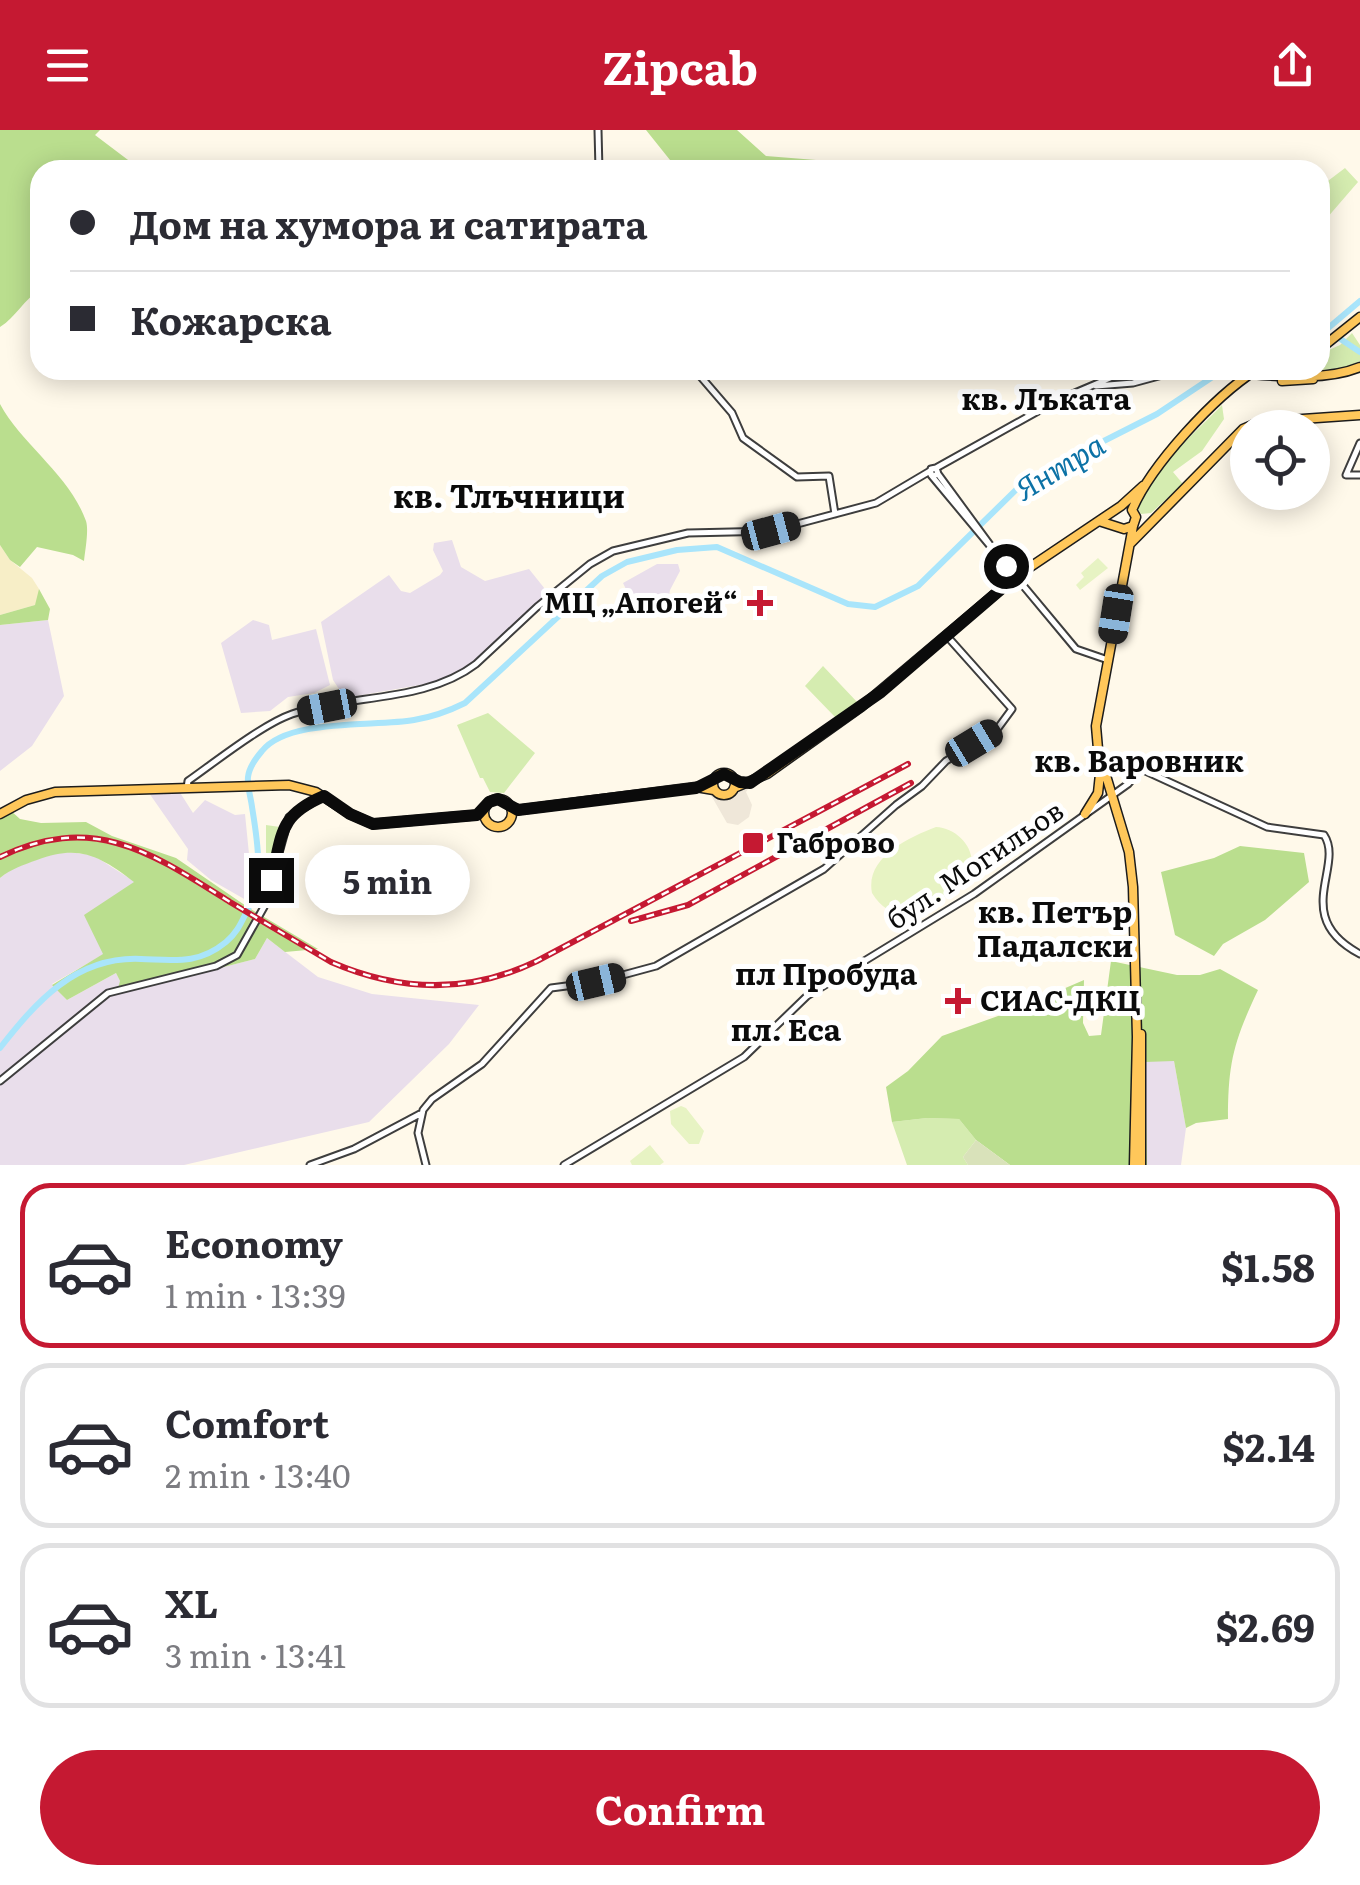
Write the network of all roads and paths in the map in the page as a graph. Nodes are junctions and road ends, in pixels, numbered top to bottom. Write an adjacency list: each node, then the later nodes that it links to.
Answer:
1 (598, 130): 2 (street)
2 (599, 160)
3 (1360, 318): 4 (main road)
4 (1330, 343)
5 (1359, 370): 6 (main road)
6 (1330, 374)
7 (703, 380): 17 (street)
8 (1112, 380): 11 (street)
9 (1120, 380): 11 (street)
10 (1255, 380): 16 (main road)
11 (1108, 382): 14 (street)
12 (1360, 414): 18 (main road)
13 (1360, 443): 15 (street)
14 (934, 472): 17 (street); 22 (street)
15 (1360, 476)
16 (1142, 489): 19 (main road); 20 (main road)
17 (835, 514): 28 (street)
18 (1152, 518): 19 (main road); 21 (main road)
19 (1127, 519): 20 (main road); 20 (main road); 21 (main road)
20 (1097, 522): 22 (main road)
21 (1128, 546): 24 (main road)
22 (1014, 578): 23 (main road); 24 (street)
23 (946, 635): 27 (main road); 39 (street)
24 (1108, 660): 25 (main road)
25 (1098, 750): 32 (main road); 36 (main road)
26 (714, 779): 27 (main road); 29 (main road); 30 (main road)
27 (733, 784): 30 (main road)
28 (191, 788): 31 (main road); 35 (main road)
29 (696, 788): 30 (main road); 33 (main road)
30 (714, 790)
31 (324, 796): 34 (main road); 38 (street)
32 (1110, 796): 36 (street, бул. Могильов); 37 (street, бул. Могильов); 45 (main road)
33 (515, 808): 34 (main road); 34 (main road)
34 (481, 812)
35 (0, 814)
36 (1085, 814): 44 (street, бул. Могильов)
37 (1360, 954)
38 (0, 1080)
39 (432, 1099): 40 (street); 41 (street)
40 (421, 1113): 41 (street); 43 (street)
41 (388, 1130): 42 (street)
42 (310, 1165)
43 (426, 1165)
44 (564, 1165)
45 (1137, 1165)

